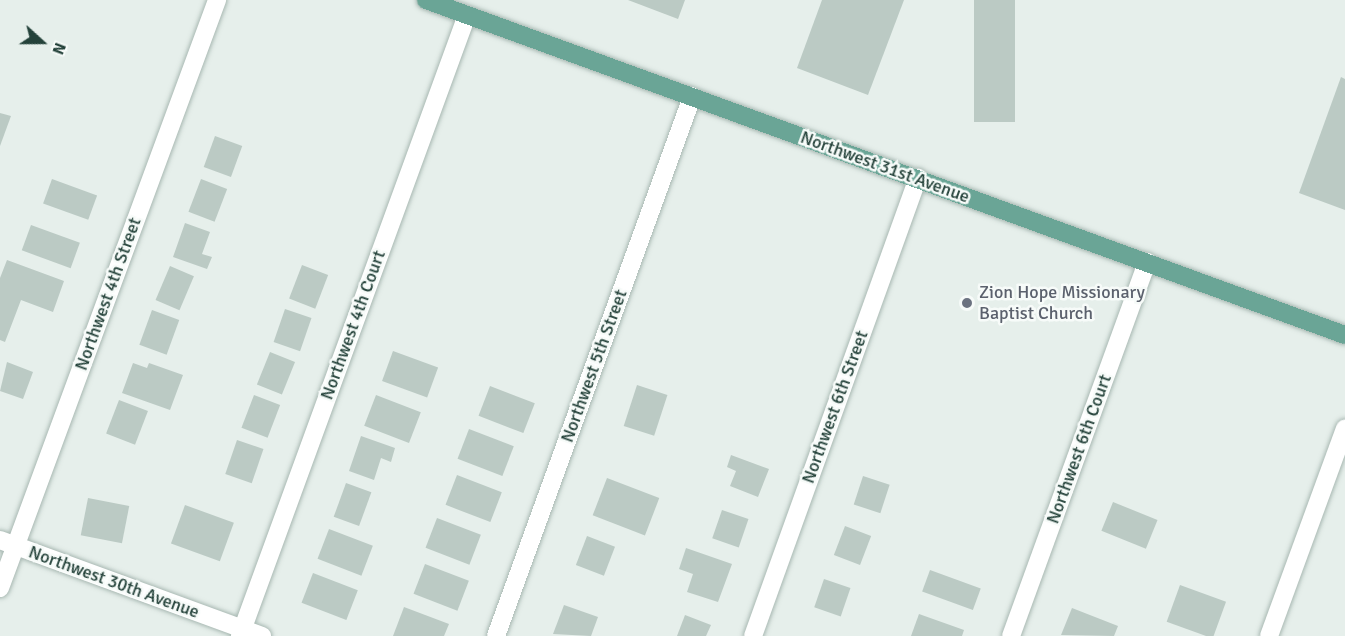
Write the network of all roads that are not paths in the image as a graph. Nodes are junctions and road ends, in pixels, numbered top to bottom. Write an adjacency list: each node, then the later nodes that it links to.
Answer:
1 (217, 0): 9 (street, Northwest 4th Street)
2 (426, 0): 3 (main road, Northwest 31st Avenue)
3 (467, 15): 4 (main road, Northwest 31st Avenue); 11 (street, Northwest 4th Court)
4 (692, 97): 5 (main road, Northwest 31st Avenue); 13 (street, Northwest 5th Street)
5 (918, 178): 6 (main road, Northwest 31st Avenue); 14 (street, Northwest 6th Street)
6 (1147, 262): 7 (main road, Northwest 31st Avenue); 15 (street, Northwest 6th Court)
7 (1345, 335)
8 (1345, 428): 16 (street)
9 (8, 542): 10 (street, Northwest 4th Street); 11 (street, Northwest 30th Avenue)
10 (0, 588)
11 (241, 633): 12 (street, Northwest 30th Avenue)
12 (262, 636)
13 (496, 636)
14 (753, 636)
15 (1011, 636)
16 (1269, 636)

